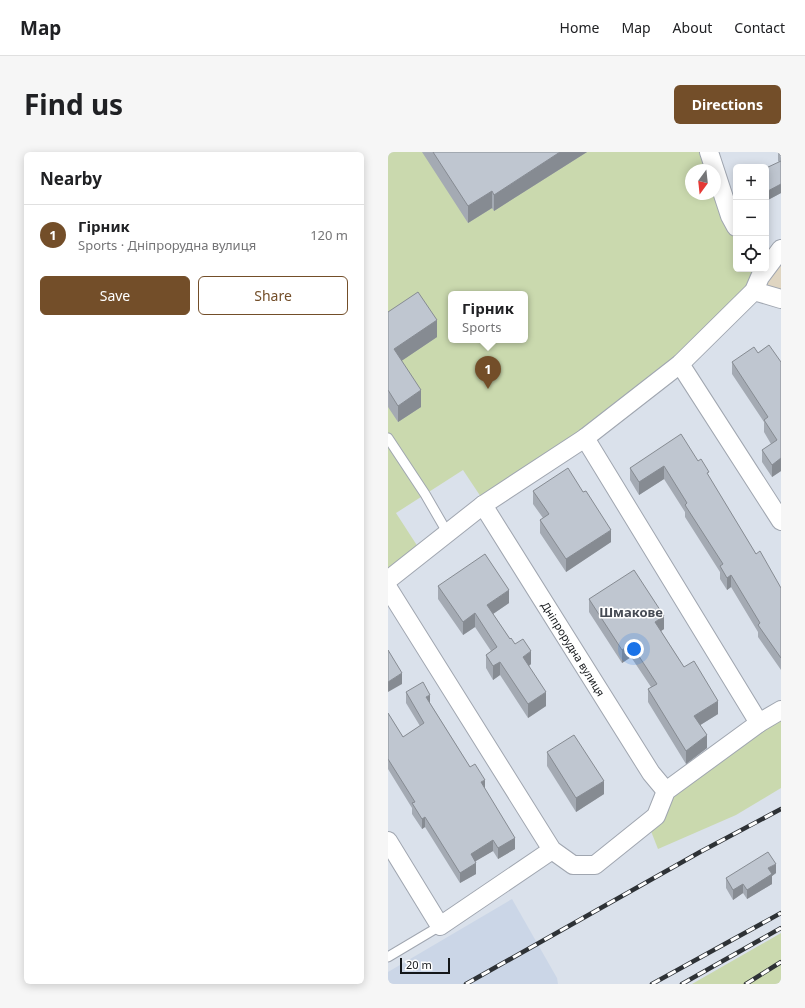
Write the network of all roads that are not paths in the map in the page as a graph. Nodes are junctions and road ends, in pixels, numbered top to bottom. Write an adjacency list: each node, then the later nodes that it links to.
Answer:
1 (709, 152): 2 (street)
2 (733, 222)
3 (781, 249): 4 (street)
4 (757, 279): 5 (street); 6 (street)
5 (781, 299)
6 (680, 364): 8 (street); 10 (street)
7 (388, 438): 11 (lane)
8 (584, 438): 9 (street); 15 (street)
9 (483, 505): 11 (street); 16 (street, Дніпрорудна вулиця)
10 (781, 521)
11 (447, 532): 12 (street)
12 (388, 580)
13 (388, 588): 18 (street)
14 (781, 710): 15 (street)
15 (759, 722): 16 (street)
16 (666, 790): 18 (street)
17 (388, 841): 19 (street)
18 (552, 850): 19 (street)
19 (440, 926): 20 (lane)
20 (388, 956)

